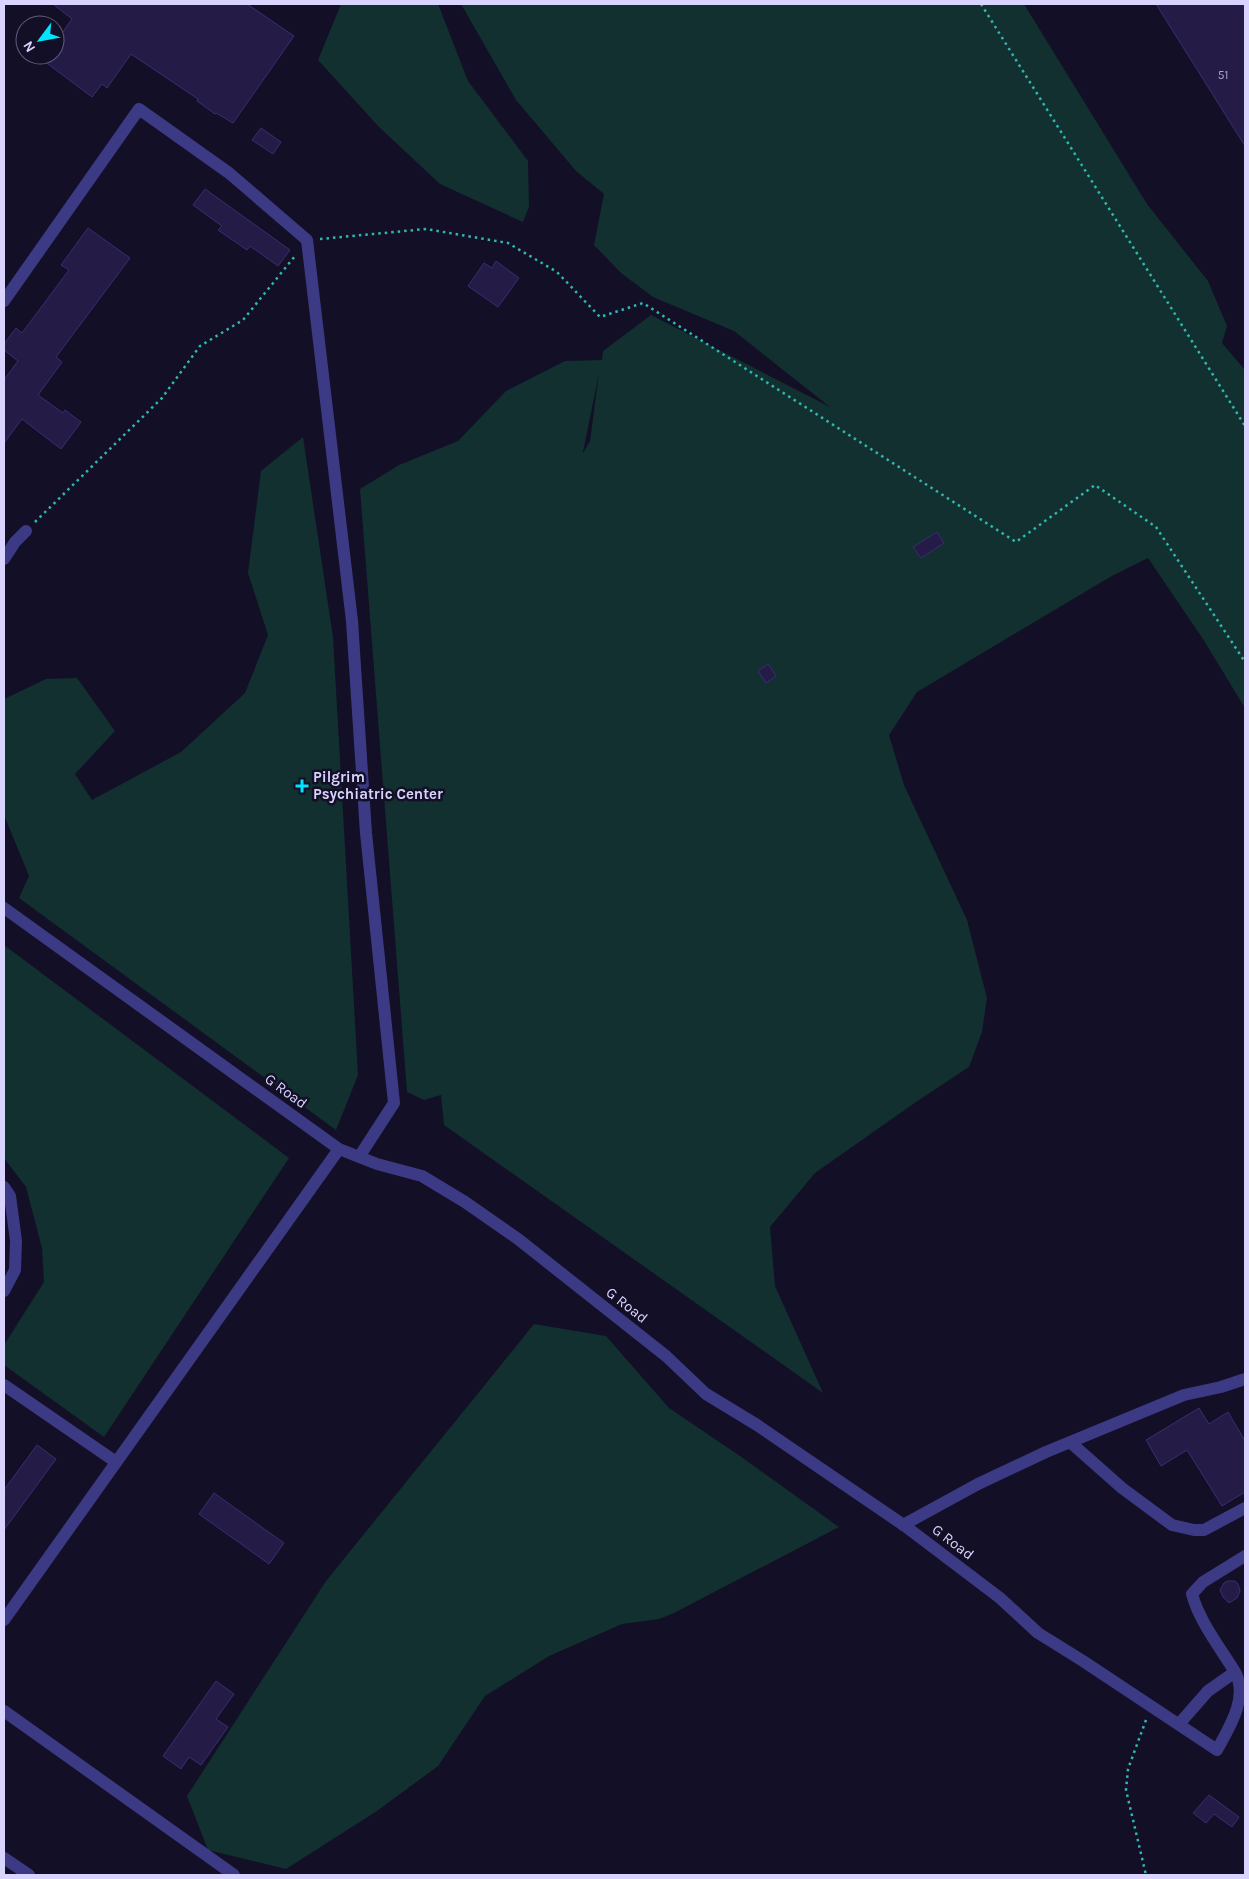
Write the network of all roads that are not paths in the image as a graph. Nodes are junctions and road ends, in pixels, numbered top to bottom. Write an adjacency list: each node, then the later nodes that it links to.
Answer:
1 (4, 301): 6 (street)
2 (26, 531): 3 (street)
3 (4, 559)
4 (4, 908): 5 (street, G Road)
5 (339, 1149): 6 (street, G Road); 12 (street)
6 (359, 1157): 14 (street, G Road)
7 (4, 1187): 8 (street)
8 (4, 1291)
9 (1245, 1379): 11 (street)
10 (4, 1385): 12 (street)
11 (1070, 1442): 13 (street); 14 (street)
12 (116, 1462): 16 (street)
13 (1245, 1508)
14 (903, 1525): 20 (street, G Road)
15 (1245, 1556): 17 (street)
16 (4, 1620)
17 (1235, 1672): 18 (street); 20 (street)
18 (1242, 1692): 20 (street, G Road)
19 (4, 1711): 23 (street)
20 (1178, 1724)
21 (4, 1858): 22 (street)
22 (29, 1875)
23 (234, 1875)

